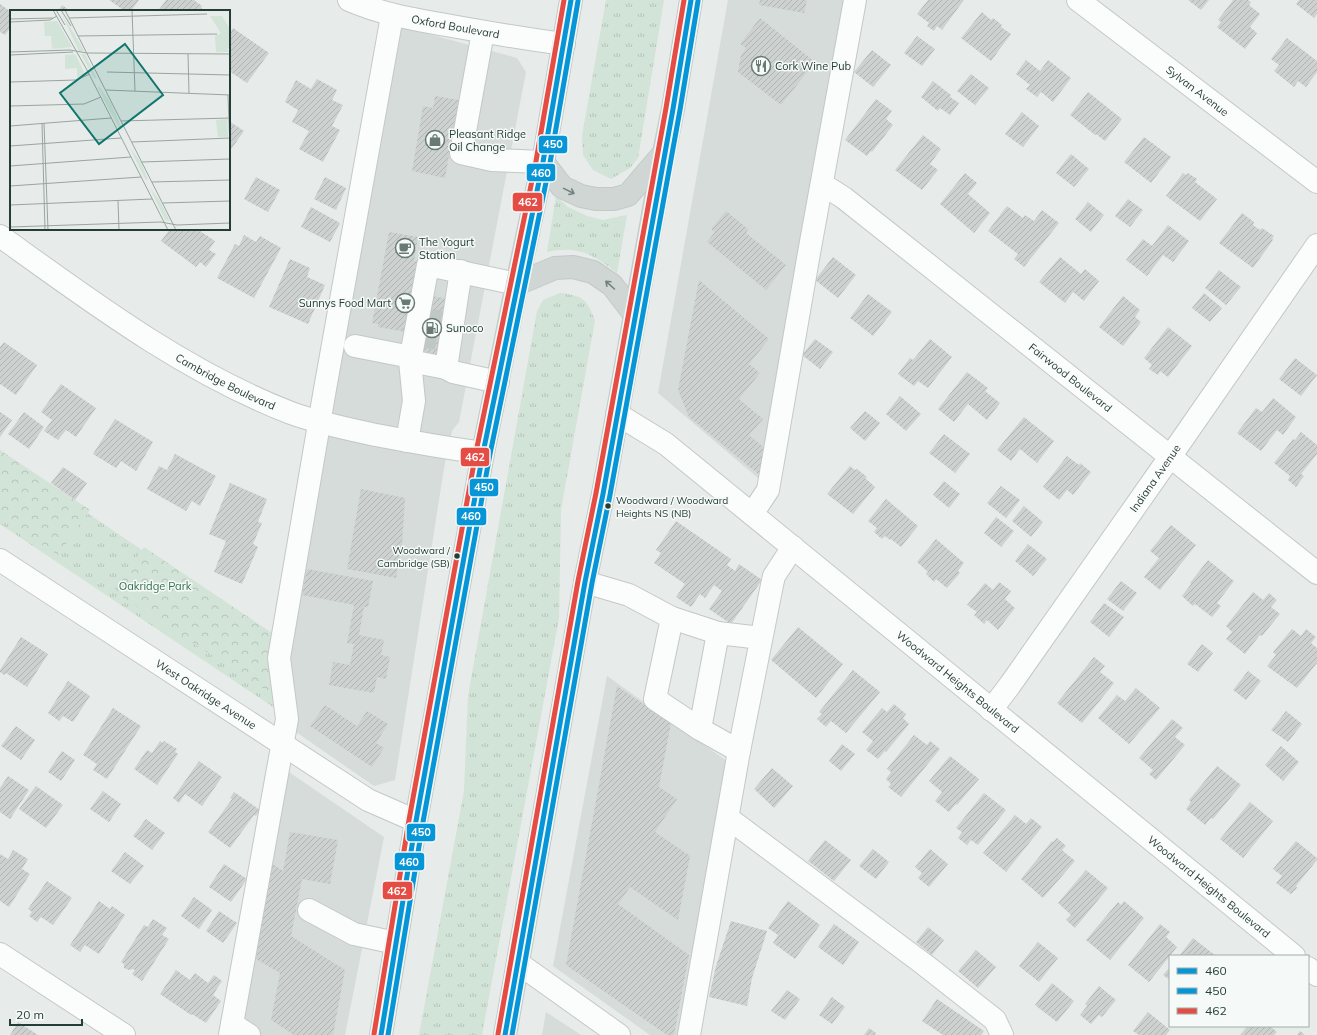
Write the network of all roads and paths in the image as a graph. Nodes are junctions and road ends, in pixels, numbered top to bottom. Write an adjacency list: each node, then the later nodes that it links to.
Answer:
1 (349, 0): 6 (street, Oxford Boulevard)
2 (571, 0): 8 (main road)
3 (691, 0): 9 (main road)
4 (855, 0): 12 (street)
5 (1078, 0): 11 (street, Sylvan Avenue)
6 (392, 16): 7 (street, Oxford Boulevard); 25 (street)
7 (483, 32): 8 (street, Oxford Boulevard); 10 (street)
8 (564, 44): 10 (main road)
9 (664, 153): 10 (main road, one-way to 9); 19 (main road)
10 (543, 162): 16 (main road)
11 (1317, 182)
12 (822, 184): 28 (street, Fairwood Boulevard); 29 (street)
13 (0, 236): 25 (street, Cambridge Boulevard)
14 (1317, 245): 28 (street, Indiana Avenue)
15 (461, 271): 16 (street); 17 (street); 18 (street)
16 (517, 284): 19 (main road, one-way to 16); 23 (main road)
17 (423, 292): 18 (street); 21 (street)
18 (458, 297): 22 (street)
19 (635, 315): 24 (main road)
20 (355, 346): 21 (street)
21 (410, 359): 22 (street); 26 (street)
22 (446, 368): 23 (street)
23 (498, 382): 27 (main road)
24 (617, 414): 29 (street, Woodward Heights Boulevard); 33 (main road)
25 (320, 422): 26 (street, Cambridge Boulevard); 39 (street)
26 (407, 441): 27 (street, Cambridge Boulevard)
27 (483, 453): 42 (main road)
28 (1170, 457): 32 (street, Fairwood Boulevard); 37 (street, Indiana Avenue)
29 (752, 514): 30 (street, Woodward Heights Boulevard)
30 (793, 547): 36 (street); 37 (street, Woodward Heights Boulevard)
31 (0, 560): 39 (street, West Oakridge Avenue)
32 (1317, 574)
33 (585, 582): 34 (street); 47 (main road)
34 (672, 618): 35 (street); 38 (street)
35 (718, 633): 36 (street); 38 (street)
36 (760, 638): 40 (street)
37 (991, 710): 46 (street, Woodward Heights Boulevard)
38 (700, 729): 40 (street)
39 (283, 743): 42 (street, West Oakridge Avenue); 50 (street)
40 (739, 751): 41 (street)
41 (728, 818): 55 (street); 56 (street)
42 (416, 821): 44 (main road)
43 (309, 910): 44 (street)
44 (396, 943): 52 (main road)
45 (0, 954): 51 (street)
46 (1293, 955)
47 (518, 963): 53 (main road); 54 (street)
48 (1309, 969): 49 (street)
49 (1317, 975)
50 (237, 1031)
51 (124, 1035)
52 (381, 1035)
53 (505, 1035)
54 (619, 1035)
55 (689, 1035)
56 (1002, 1035)

